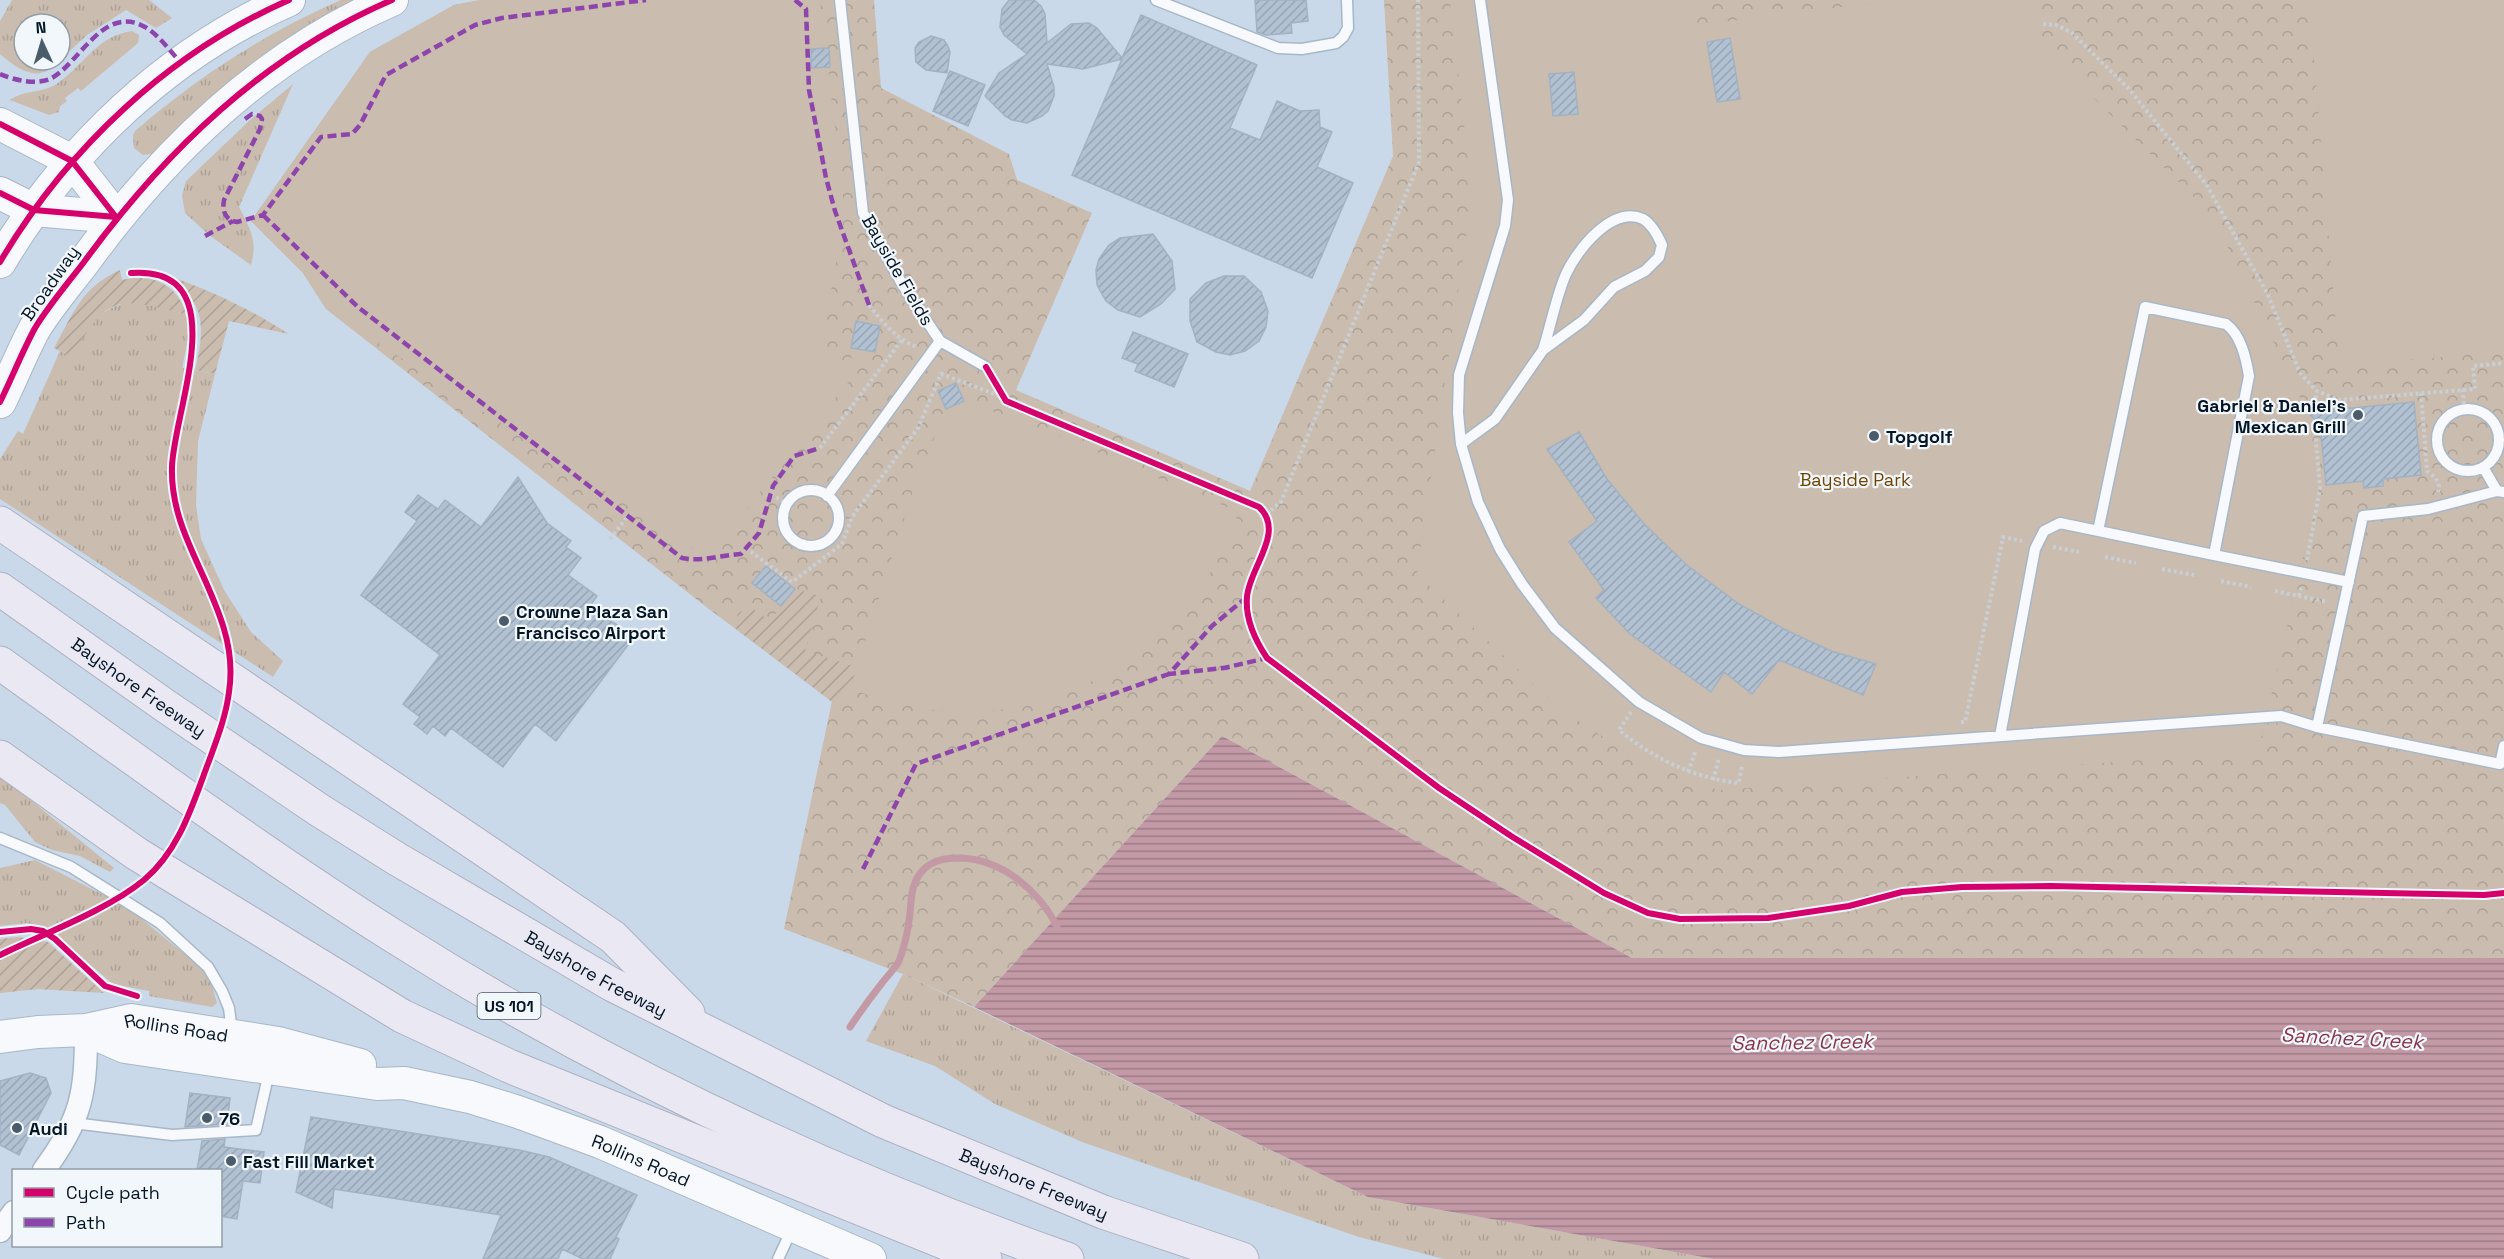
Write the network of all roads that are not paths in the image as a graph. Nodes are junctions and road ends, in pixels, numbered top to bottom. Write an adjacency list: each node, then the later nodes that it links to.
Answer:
1 (289, 0): 8 (main road)
2 (392, 0): 11 (main road, Broadway)
3 (840, 0): 13 (lane, Bayside Fields)
4 (1156, 0): 5 (lane)
5 (1347, 0)
6 (1480, 0): 18 (lane)
7 (0, 124): 8 (main road)
8 (72, 161): 10 (main road); 11 (main road)
9 (0, 193): 10 (main road)
10 (34, 210): 11 (main road); 12 (main road)
11 (116, 217): 16 (main road, Broadway)
12 (0, 262)
13 (940, 341): 15 (lane, Bayside Fields); 21 (lane)
14 (1543, 350): 14 (lane); 18 (lane)
15 (986, 367)
16 (0, 402)
17 (2502, 437): 19 (lane); 19 (lane)
18 (1461, 444): 29 (lane)
19 (2483, 467): 20 (lane)
20 (2501, 492): 25 (lane)
21 (827, 496): 21 (lane)
22 (0, 523): 34 (highway)
23 (2098, 531): 24 (lane); 24 (lane); 29 (lane)
24 (2214, 555): 25 (lane)
25 (2349, 582): 28 (lane)
26 (0, 589): 34 (highway, Bayshore Freeway)
27 (0, 663): 47 (highway, US 101)
28 (2317, 727): 29 (lane); 30 (lane)
29 (2000, 736)
30 (2504, 746)
31 (0, 757): 46 (highway)
32 (0, 838): 35 (lane)
33 (86, 1030): 35 (main road, Rollins Road); 36 (main road, Rollins Road); 37 (main road, Rollins Road); 39 (street)
34 (708, 1034): 48 (highway, Bayshore Freeway)
35 (233, 1036): 38 (main road, Rollins Road)
36 (0, 1037)
37 (270, 1069): 38 (main road, Rollins Road); 39 (lane)
38 (405, 1083): 42 (main road, Rollins Road)
39 (73, 1123): 40 (street)
40 (45, 1169)
41 (12, 1215): 43 (street)
42 (794, 1227): 44 (lane); 45 (main road, Rollins Road)
43 (0, 1231)
44 (778, 1259)
45 (870, 1259)
46 (985, 1259)
47 (1067, 1259)
48 (1242, 1259)

